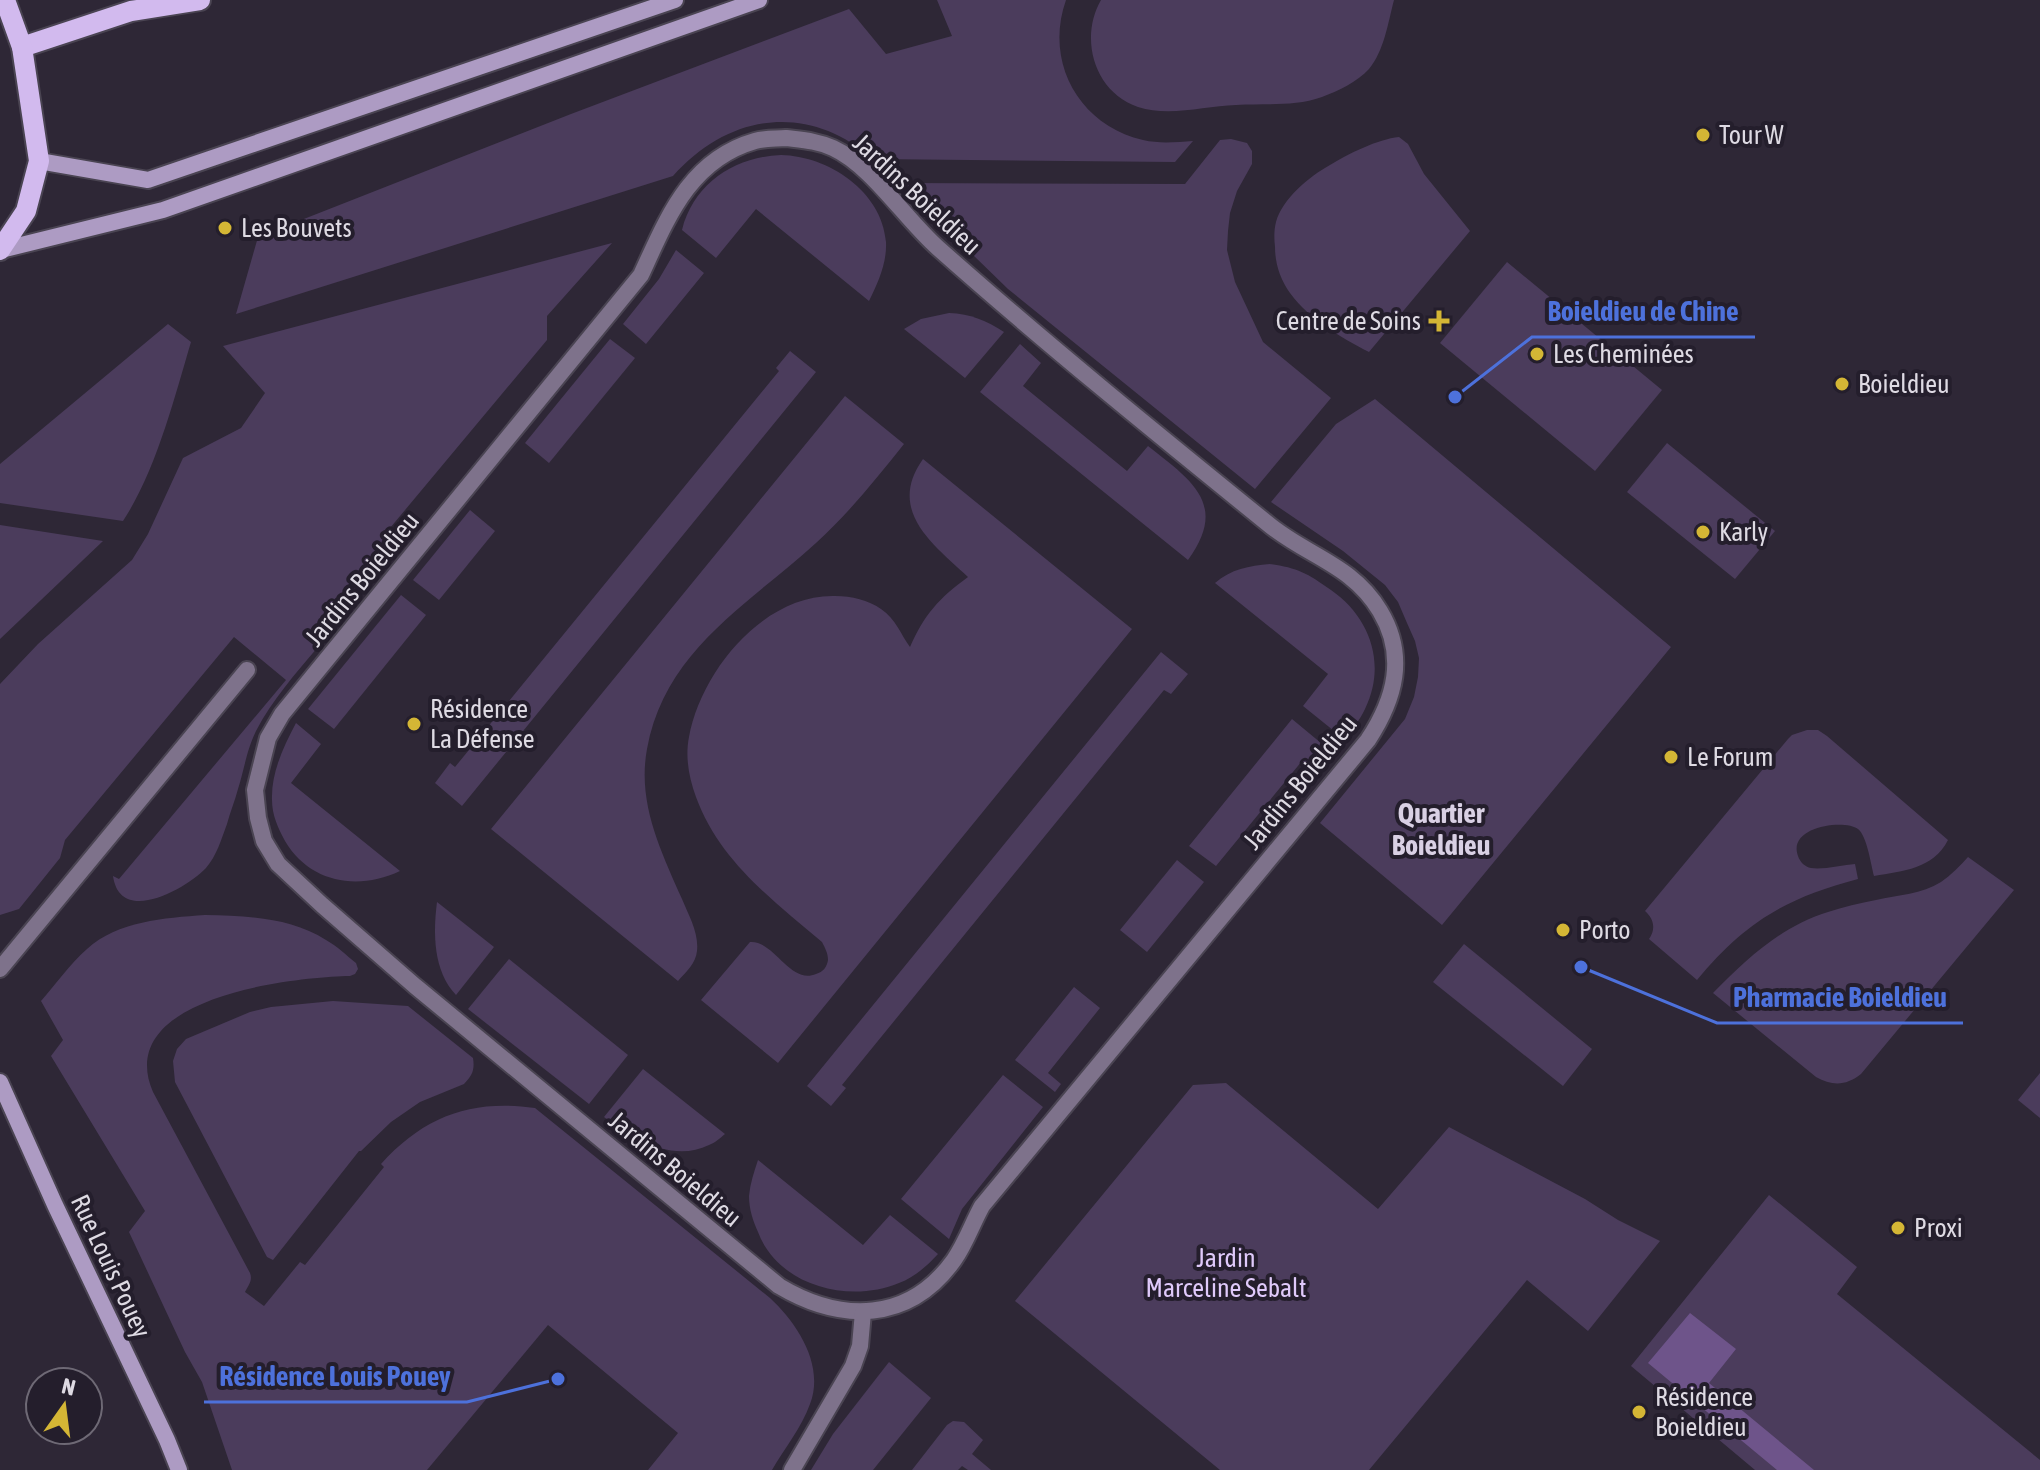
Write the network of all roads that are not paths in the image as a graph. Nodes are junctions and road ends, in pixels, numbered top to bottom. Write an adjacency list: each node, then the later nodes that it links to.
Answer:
1 (5, 0): 5 (main road)
2 (200, 0): 5 (main road)
3 (675, 0): 6 (main road)
4 (759, 0): 7 (main road)
5 (22, 47): 6 (main road)
6 (39, 161): 7 (main road)
7 (0, 250)
8 (247, 670): 9 (lane)
9 (0, 969)
10 (0, 1082): 12 (main road, Rue Louis Pouey)
11 (863, 1312): 11 (lane, Jardins Boieldieu); 13 (lane)
12 (179, 1470)
13 (792, 1470)

